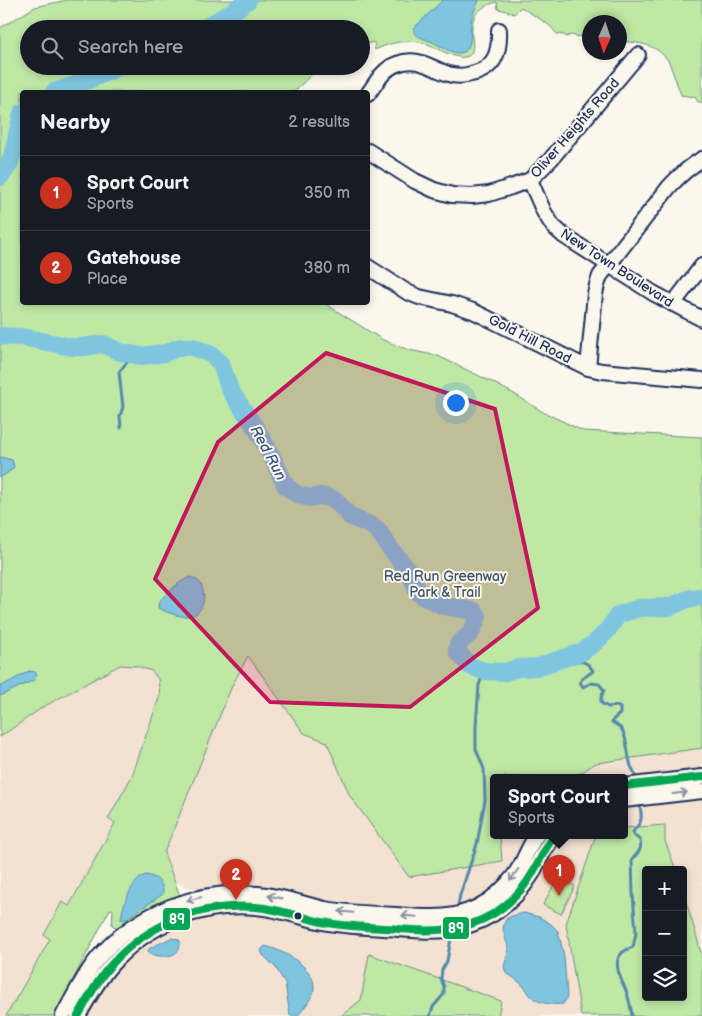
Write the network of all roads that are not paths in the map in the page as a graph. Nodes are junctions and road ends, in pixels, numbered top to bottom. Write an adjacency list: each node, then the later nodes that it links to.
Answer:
1 (499, 30): 3 (street)
2 (638, 55): 6 (street, Oliver Heights Road)
3 (370, 91)
4 (370, 152): 6 (street, Oliver Heights Road)
5 (702, 159): 7 (street)
6 (530, 180): 7 (street, New Town Boulevard)
7 (609, 264): 10 (street, New Town Boulevard); 12 (street)
8 (702, 266): 10 (street)
9 (370, 268): 12 (street, Gold Hill Road)
10 (673, 304): 11 (street, New Town Boulevard)
11 (702, 319)
12 (588, 368): 13 (street, Gold Hill Road)
13 (702, 380)
14 (702, 777): 16 (street)
15 (628, 786): 16 (street)
16 (658, 789): 17 (street, one-way to 17); 18 (street)
17 (702, 791)
18 (628, 799)
19 (535, 839): 21 (street, one-way to 21)
20 (552, 839): 21 (street)
21 (432, 925): 22 (street, one-way to 22); 23 (street)
22 (63, 1016)
23 (78, 1016)

